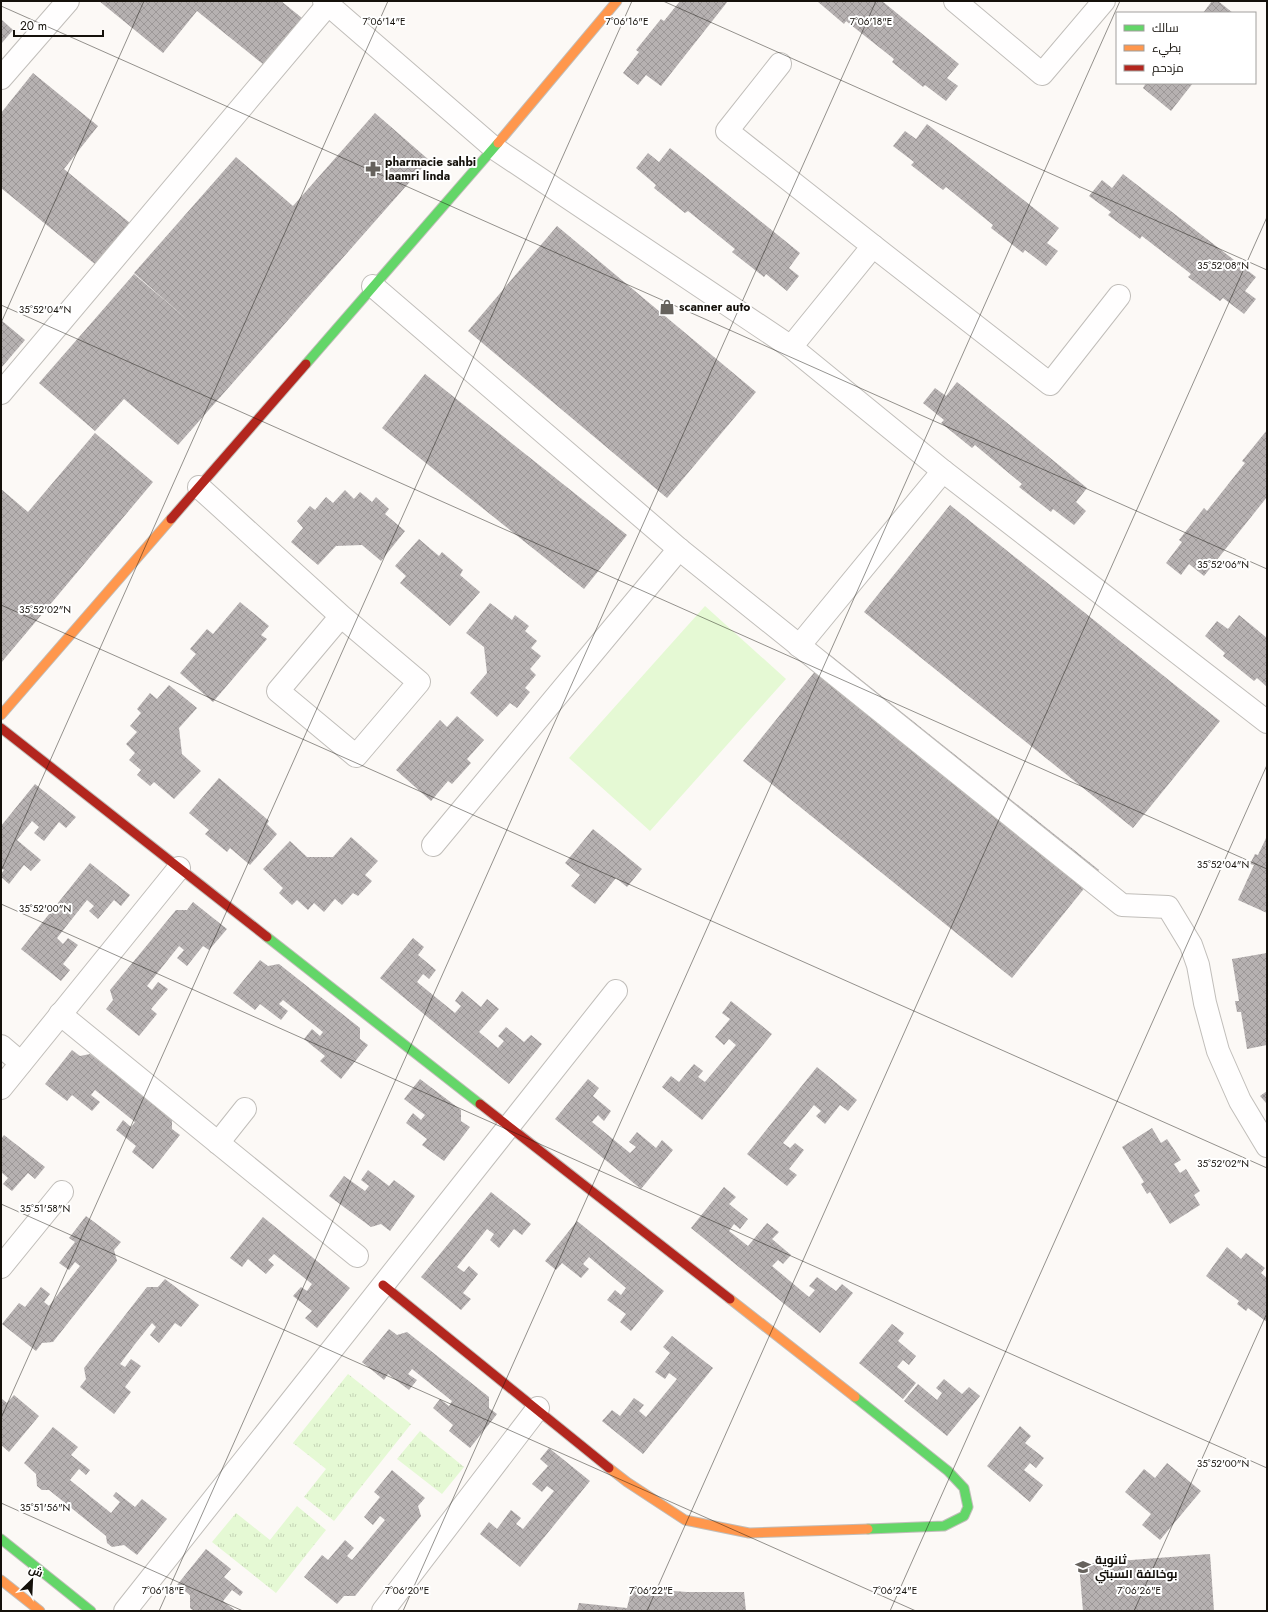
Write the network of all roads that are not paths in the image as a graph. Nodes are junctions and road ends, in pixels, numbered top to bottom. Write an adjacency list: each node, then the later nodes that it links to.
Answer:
1 (68, 1): 7 (street)
2 (616, 1): 8 (street)
3 (955, 1): 4 (street)
4 (1104, 1)
5 (328, 2): 8 (street); 13 (street)
6 (780, 64): 9 (street)
7 (1, 78)
8 (494, 148): 10 (street); 12 (street)
9 (873, 246): 11 (street); 12 (street)
10 (373, 286): 15 (street); 16 (street)
11 (1119, 296)
12 (791, 347): 14 (street)
13 (1, 393)
14 (943, 471): 18 (street); 20 (street)
15 (199, 487): 17 (street); 19 (street)
16 (679, 550): 18 (street); 22 (street)
17 (341, 616): 17 (street)
18 (799, 646): 32 (street)
19 (1, 715)
20 (1267, 722)
21 (1, 728): 23 (street)
22 (433, 845)
23 (179, 868): 25 (street); 30 (street)
24 (616, 991): 30 (street)
25 (60, 1014): 27 (street); 31 (street)
26 (1, 1046): 27 (street)
27 (21, 1062): 28 (street)
28 (1, 1088)
29 (245, 1109): 31 (street)
30 (509, 1126): 36 (street); 37 (street)
31 (218, 1143): 34 (street)
32 (1267, 1146)
33 (62, 1192): 35 (street)
34 (358, 1256)
35 (1, 1267)
36 (382, 1285): 37 (street); 42 (street)
37 (538, 1408): 43 (street)
38 (1, 1539): 41 (street)
39 (1, 1580): 40 (street)
40 (40, 1611)
41 (91, 1611)
42 (125, 1611)
43 (383, 1611)

